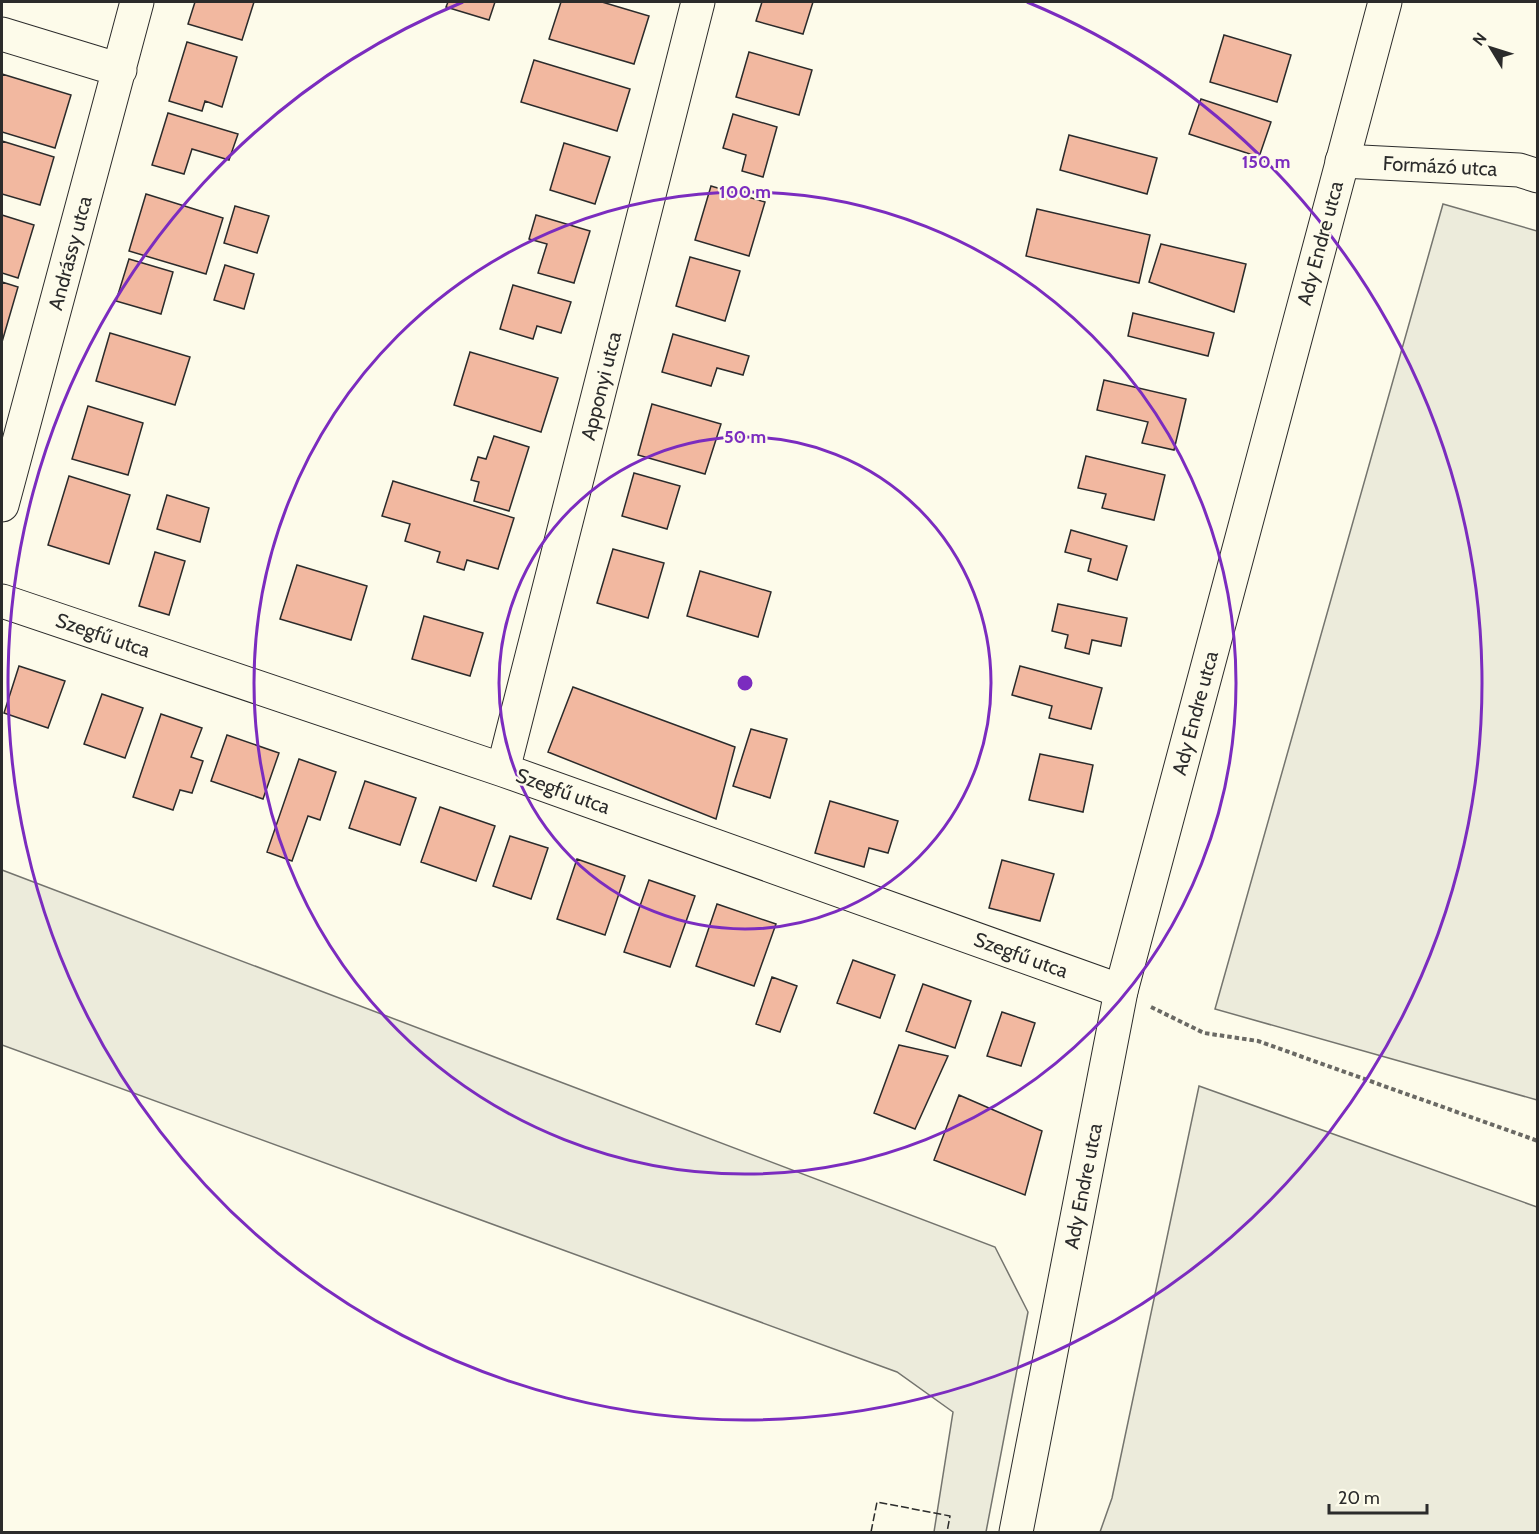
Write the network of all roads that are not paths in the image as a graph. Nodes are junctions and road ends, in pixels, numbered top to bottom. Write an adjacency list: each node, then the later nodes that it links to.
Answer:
1 (137, 2): 5 (street, Andrássy utca)
2 (698, 2): 10 (street, Apponyi utca)
3 (1385, 2): 6 (street, Ady Endre utca)
4 (2, 34): 5 (street)
5 (120, 70): 8 (street, Andrássy utca)
6 (1342, 161): 7 (street, Formázó utca); 11 (street, Ady Endre utca)
7 (1538, 176)
8 (2, 505)
9 (2, 601): 10 (street, Szegfű utca)
10 (503, 770): 11 (street, Szegfű utca)
11 (1121, 991): 12 (street, Ady Endre utca)
12 (1016, 1533)

